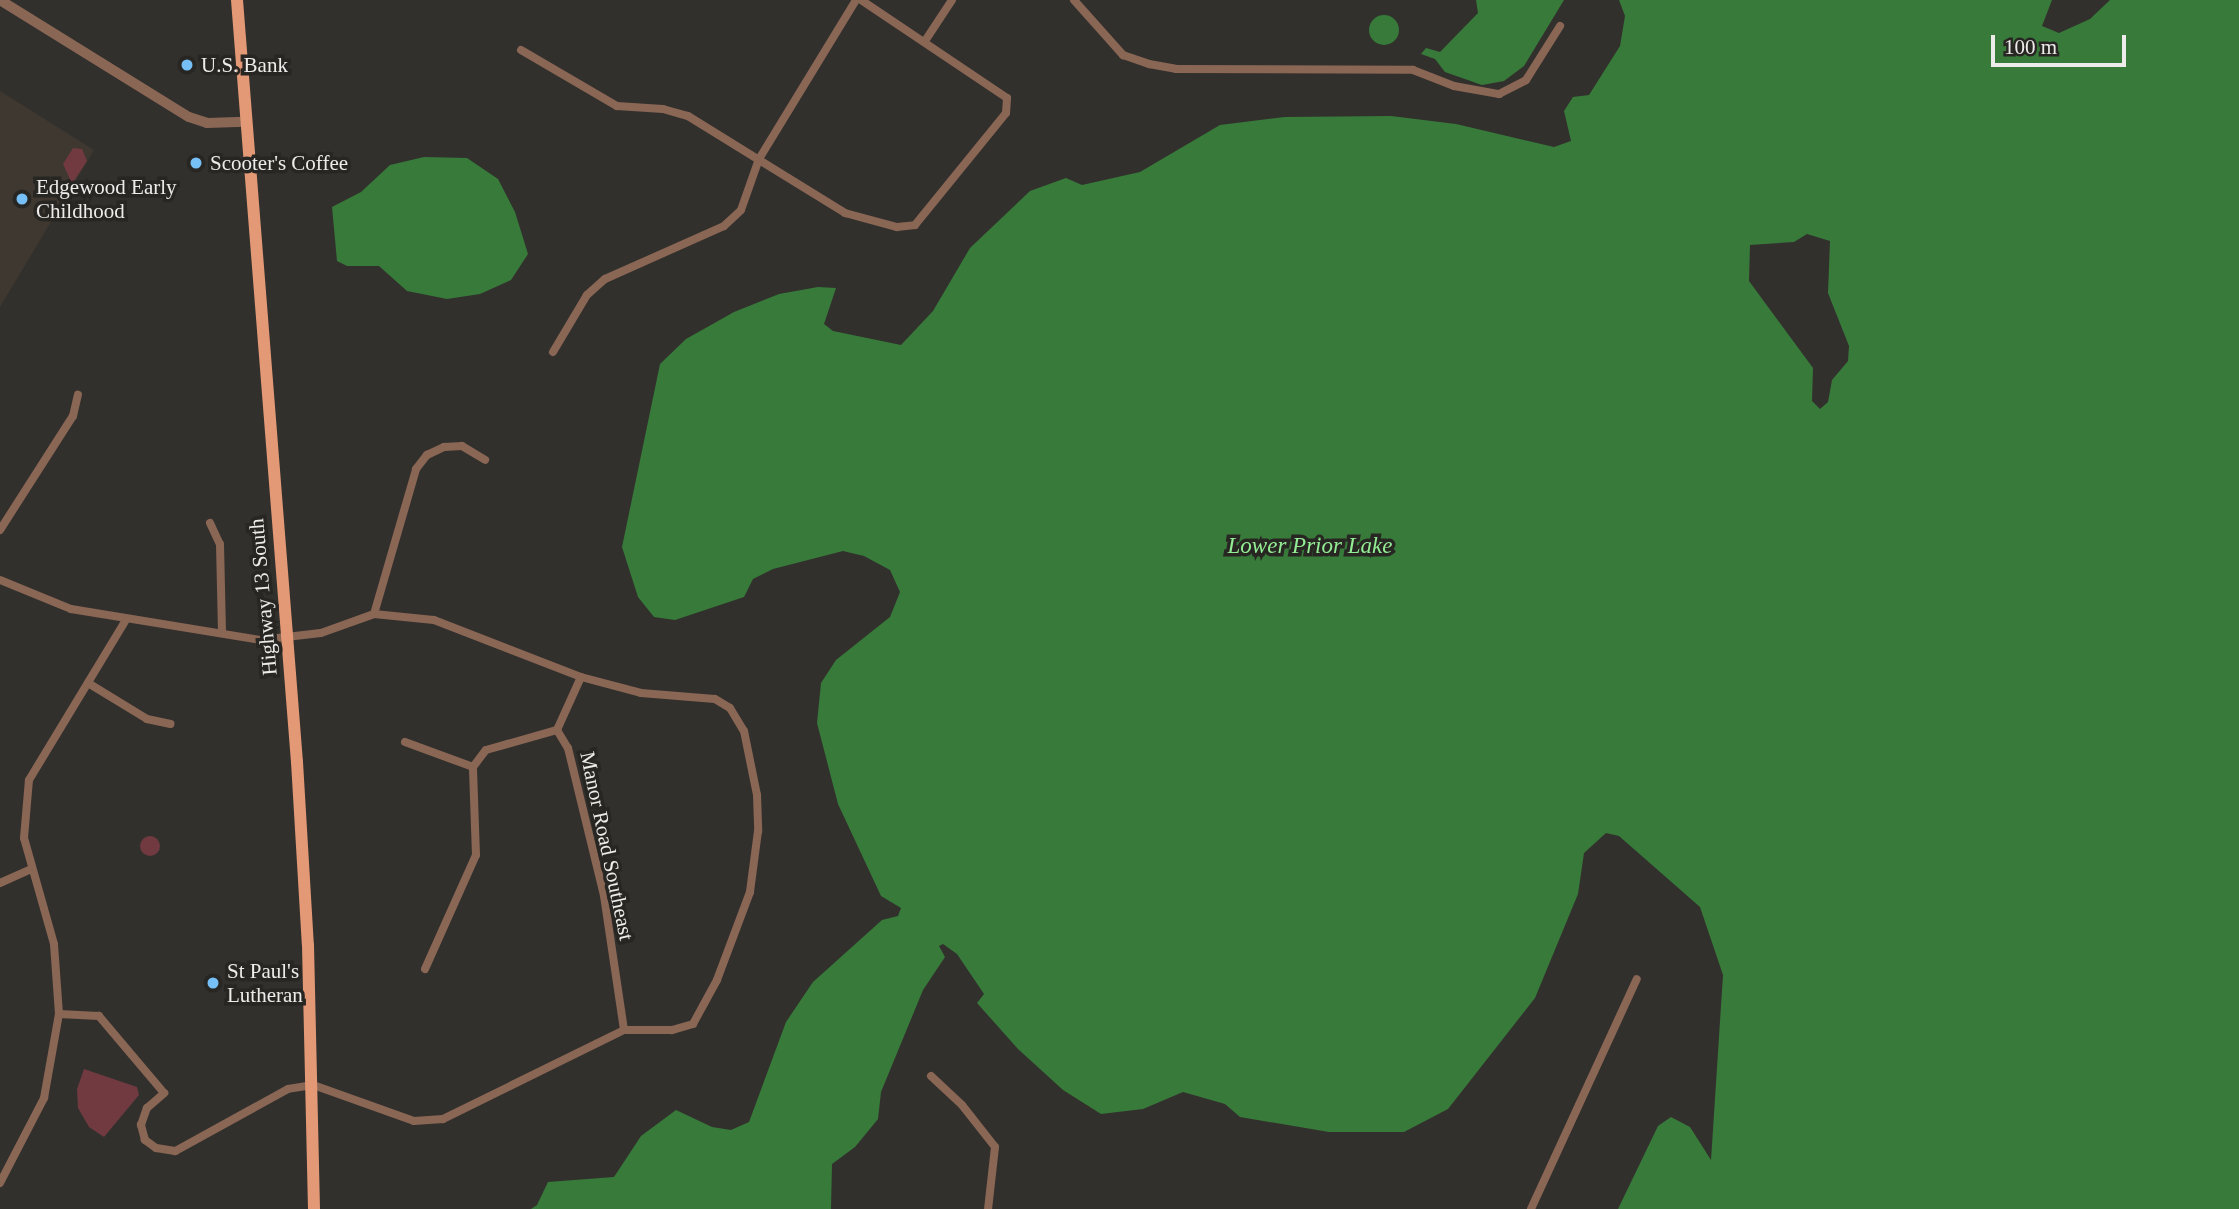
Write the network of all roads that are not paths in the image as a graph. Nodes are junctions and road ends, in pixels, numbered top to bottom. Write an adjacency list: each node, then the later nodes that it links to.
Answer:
1 (237, 0): 9 (main road, Highway 13 South)
2 (858, 0): 7 (street); 10 (street)
3 (952, 0): 7 (street)
4 (1074, 0): 6 (street)
5 (7, 2): 9 (street)
6 (1560, 26)
7 (925, 41): 10 (street)
8 (521, 50): 10 (street)
9 (245, 121): 20 (main road, Highway 13 South)
10 (759, 159): 11 (street)
11 (553, 352)
12 (78, 395): 15 (street)
13 (485, 460): 17 (street)
14 (210, 523): 19 (street)
15 (0, 530)
16 (0, 580): 18 (street)
17 (374, 614): 20 (street); 21 (street)
18 (126, 620): 19 (street); 22 (street)
19 (222, 630): 20 (street)
20 (285, 639): 34 (main road, Highway 13 South)
21 (581, 677): 24 (street, Manor Road Southeast); 32 (street)
22 (88, 683): 23 (street); 27 (street)
23 (170, 724)
24 (557, 730): 26 (street); 32 (street, Manor Road Southeast)
25 (405, 742): 26 (street)
26 (473, 767): 29 (street)
27 (32, 869): 28 (street); 31 (street)
28 (0, 883)
29 (425, 969)
30 (1637, 979): 40 (street)
31 (59, 1014): 34 (street); 35 (street)
32 (624, 1030): 34 (street)
33 (931, 1076): 39 (street)
34 (313, 1085): 36 (main road, Highway 13 South)
35 (0, 1183)
36 (311, 1191): 37 (main road, Highway 13 South); 38 (main road, Highway 13 South)
37 (307, 1209)
38 (314, 1209)
39 (988, 1209)
40 (1531, 1209)

